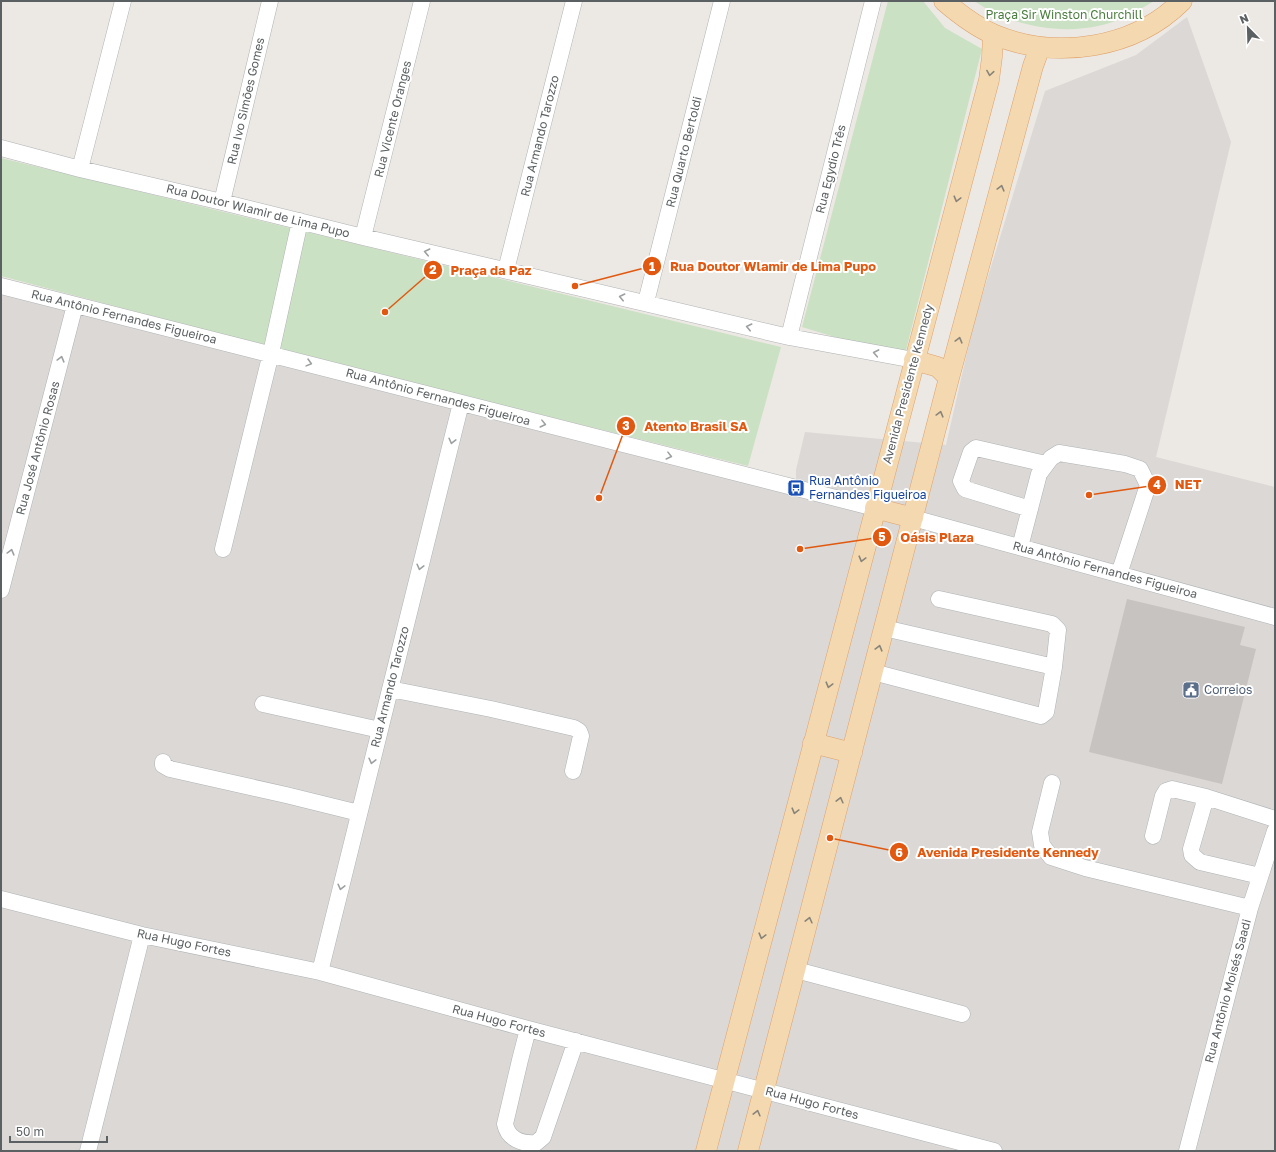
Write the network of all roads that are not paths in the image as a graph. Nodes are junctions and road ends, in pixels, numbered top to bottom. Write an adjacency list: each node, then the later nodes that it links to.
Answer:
1 (123, 1): 12 (street)
2 (270, 1): 13 (street, Rua Ivo Simões Gomes)
3 (422, 1): 15 (street, Rua Vicente Oranges)
4 (574, 1): 16 (street, Rua Armando Tarozzo)
5 (722, 1): 18 (street, Rua Quarto Bertoldi)
6 (874, 1): 20 (street, Rua Egydio Três)
7 (944, 1): 9 (main road)
8 (1182, 1): 10 (main road)
9 (993, 34): 10 (main road); 22 (main road, Avenida Presidente Kennedy, one-way to 22)
10 (1040, 48): 23 (main road, one-way to 10)
11 (1, 148): 12 (street, Rua Doutor Wlamir de Lima Pupo)
12 (80, 169): 13 (street, Rua Doutor Wlamir de Lima Pupo)
13 (222, 202): 14 (street, Rua Doutor Wlamir de Lima Pupo)
14 (300, 222): 15 (street, Rua Doutor Wlamir de Lima Pupo); 21 (street)
15 (364, 237): 16 (street, Rua Doutor Wlamir de Lima Pupo, one-way to 15)
16 (506, 270): 18 (street, Rua Doutor Wlamir de Lima Pupo, one-way to 16)
17 (1, 286): 19 (street, Rua Antônio Fernandes Figueiroa)
18 (646, 302): 20 (street, Rua Doutor Wlamir de Lima Pupo, one-way to 18)
19 (75, 305): 21 (street, Rua Antônio Fernandes Figueiroa); 32 (street, Rua José Antônio Rosas, one-way to 19)
20 (789, 337): 22 (street, Rua Doutor Wlamir de Lima Pupo, one-way to 20)
21 (272, 353): 24 (street, Rua Antônio Fernandes Figueiroa, one-way to 24); 30 (street)
22 (914, 360): 23 (main road); 26 (main road, Avenida Presidente Kennedy)
23 (949, 378): 28 (main road, one-way to 23)
24 (461, 403): 26 (street, Rua Antônio Fernandes Figueiroa, one-way to 26); 38 (street, Rua Armando Tarozzo, one-way to 38)
25 (1046, 464): 27 (street); 27 (street); 31 (street)
26 (875, 508): 28 (main road); 41 (main road, Avenida Presidente Kennedy, one-way to 41)
27 (1030, 509): 29 (street)
28 (913, 518): 29 (street, Rua Antônio Fernandes Figueiroa); 35 (main road)
29 (1020, 547): 31 (street, Rua Antônio Fernandes Figueiroa)
30 (223, 549)
31 (1119, 574): 34 (street, Rua Antônio Fernandes Figueiroa)
32 (1, 590)
33 (939, 599): 36 (street)
34 (1275, 617)
35 (884, 628): 36 (street); 37 (main road, one-way to 35)
36 (1054, 667): 37 (street)
37 (873, 672): 42 (main road)
38 (390, 689): 40 (street, Rua Armando Tarozzo); 44 (street)
39 (263, 704): 40 (street)
40 (380, 730): 47 (street, Rua Armando Tarozzo, one-way to 47)
41 (813, 743): 42 (main road); 60 (main road, Avenida Presidente Kennedy, one-way to 60)
42 (852, 753): 55 (main road, one-way to 42)
43 (163, 762): 47 (street)
44 (573, 771)
45 (1052, 782): 53 (street)
46 (1206, 797): 48 (street); 50 (street); 51 (street)
47 (359, 813): 56 (street, Rua Armando Tarozzo, one-way to 56)
48 (1275, 818)
49 (1275, 832): 51 (street, Rua Antônio Moisés Saadi)
50 (1153, 836)
51 (1260, 876): 53 (street, Rua Antônio Moisés Saadi)
52 (1, 899): 54 (street, Rua Hugo Fortes)
53 (1250, 908): 67 (street, Rua Antônio Moisés Saadi)
54 (142, 935): 56 (street, Rua Hugo Fortes); 63 (street)
55 (796, 970): 57 (street); 61 (main road)
56 (320, 972): 58 (street, Rua Hugo Fortes)
57 (962, 1014)
58 (528, 1029): 59 (street, Rua Hugo Fortes); 59 (street)
59 (576, 1041): 60 (street, Rua Hugo Fortes)
60 (725, 1081): 61 (street, Rua Hugo Fortes); 64 (main road, Avenida Presidente Kennedy)
61 (763, 1090): 62 (street, Rua Hugo Fortes); 65 (main road, one-way to 61)
62 (942, 1145): 66 (street, Rua Hugo Fortes)
63 (88, 1151)
64 (706, 1151)
65 (748, 1151)
66 (994, 1151)
67 (1187, 1151)

